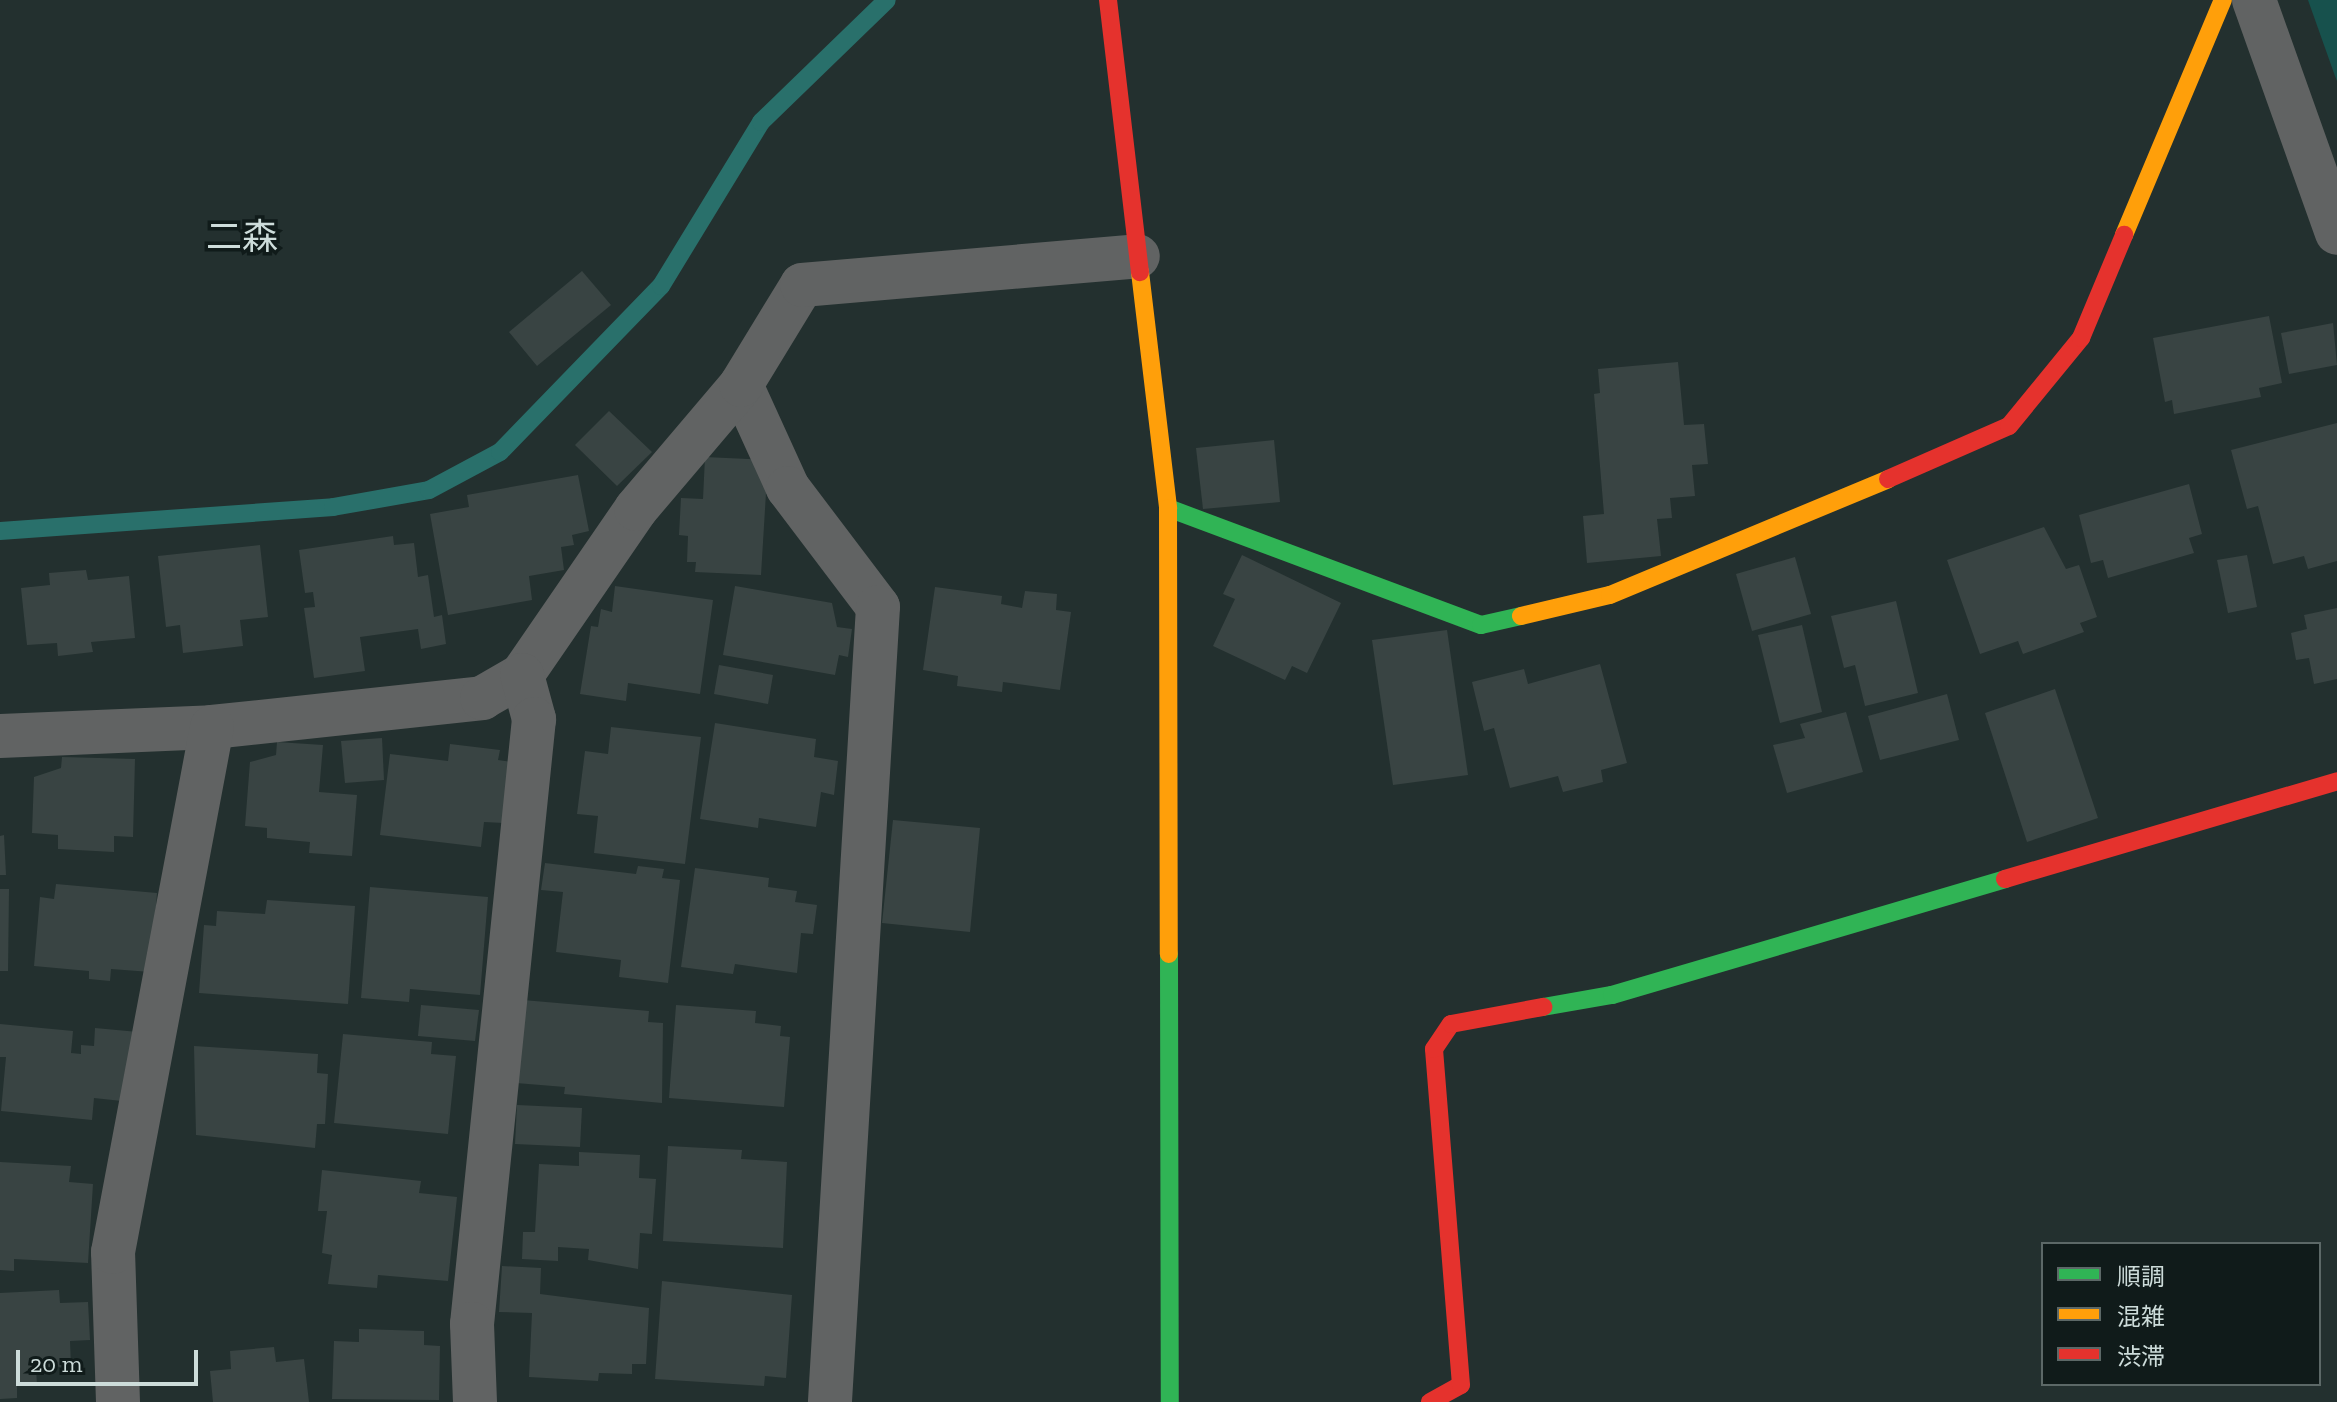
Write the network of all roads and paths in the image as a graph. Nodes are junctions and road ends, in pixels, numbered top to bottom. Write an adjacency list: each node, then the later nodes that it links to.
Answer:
1 (1108, 0): 5 (street)
2 (2223, 0): 7 (street)
3 (2254, 0): 4 (street)
4 (2337, 233)
5 (1138, 256): 6 (street); 7 (street)
6 (741, 385): 8 (street); 14 (street)
7 (1168, 508): 15 (street)
8 (522, 675): 9 (street); 13 (street)
9 (212, 727): 10 (street); 12 (street)
10 (0, 736)
11 (2337, 781): 16 (street)
12 (118, 1402)
13 (475, 1402)
14 (830, 1402)
15 (1170, 1402)
16 (1430, 1402)

